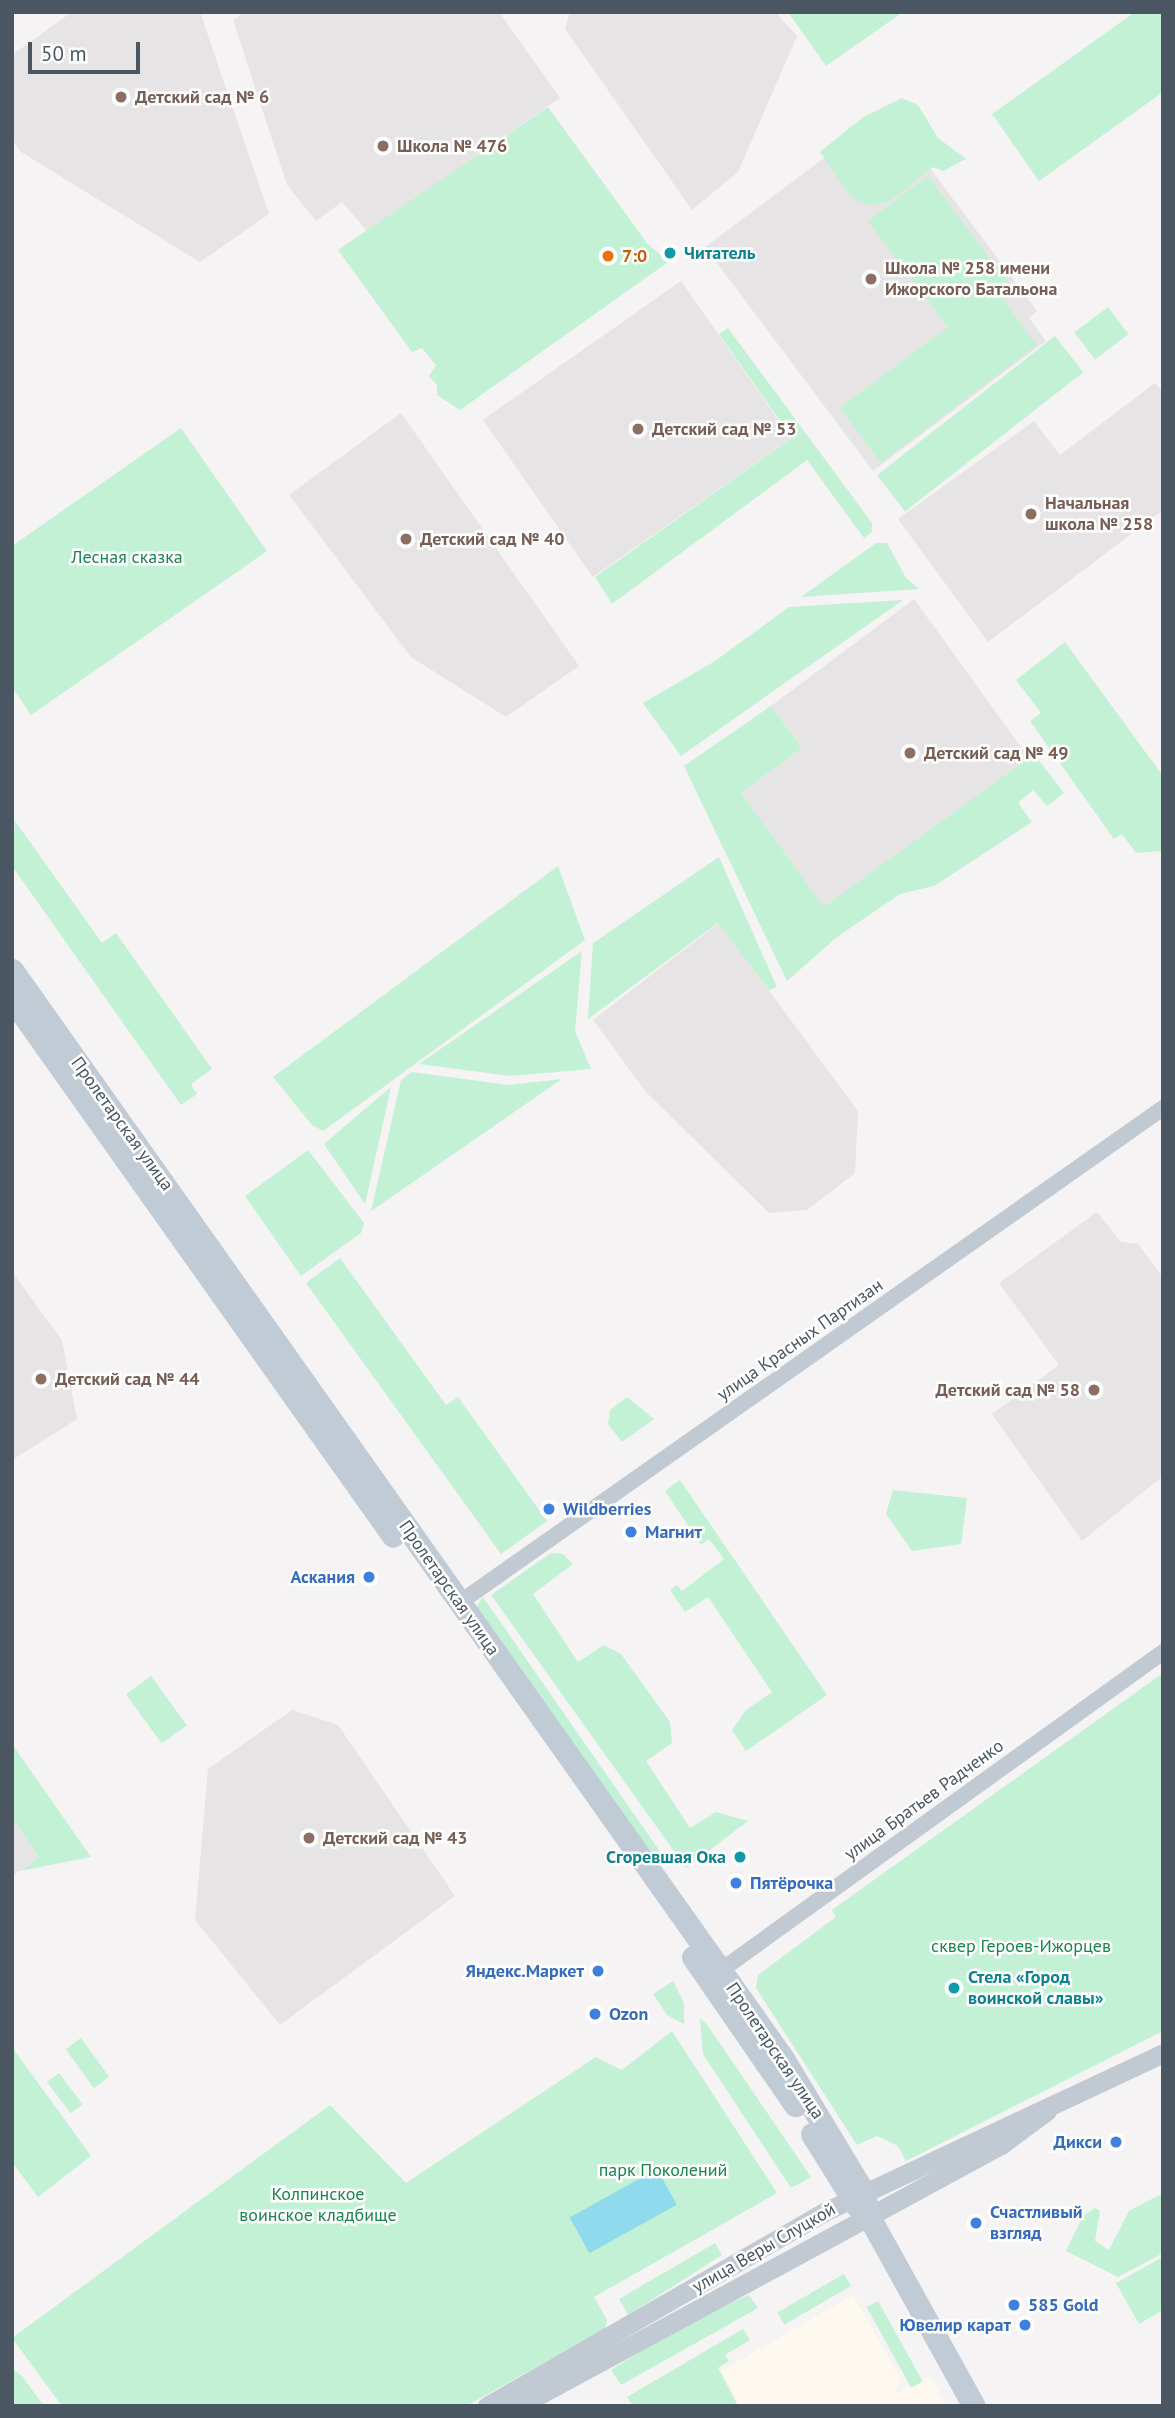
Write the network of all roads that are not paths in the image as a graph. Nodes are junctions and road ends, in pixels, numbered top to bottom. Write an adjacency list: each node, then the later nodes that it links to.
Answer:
1 (14, 983): 3 (main road, Пролетарская улица); 5 (main road, Пролетарская улица)
2 (1163, 1108): 3 (street, улица Красных Партизан)
3 (459, 1603): 5 (main road, Пролетарская улица)
4 (1163, 1652): 5 (street, улица Братьев Радченко)
5 (715, 1975): 7 (main road, Пролетарская улица)
6 (1163, 2053): 7 (street, улица Веры Слуцкой)
7 (861, 2203): 8 (street, улица Веры Слуцкой); 9 (street, улица Веры Слуцкой); 10 (main road, Пролетарская улица)
8 (487, 2406)
9 (519, 2406)
10 (974, 2406)

